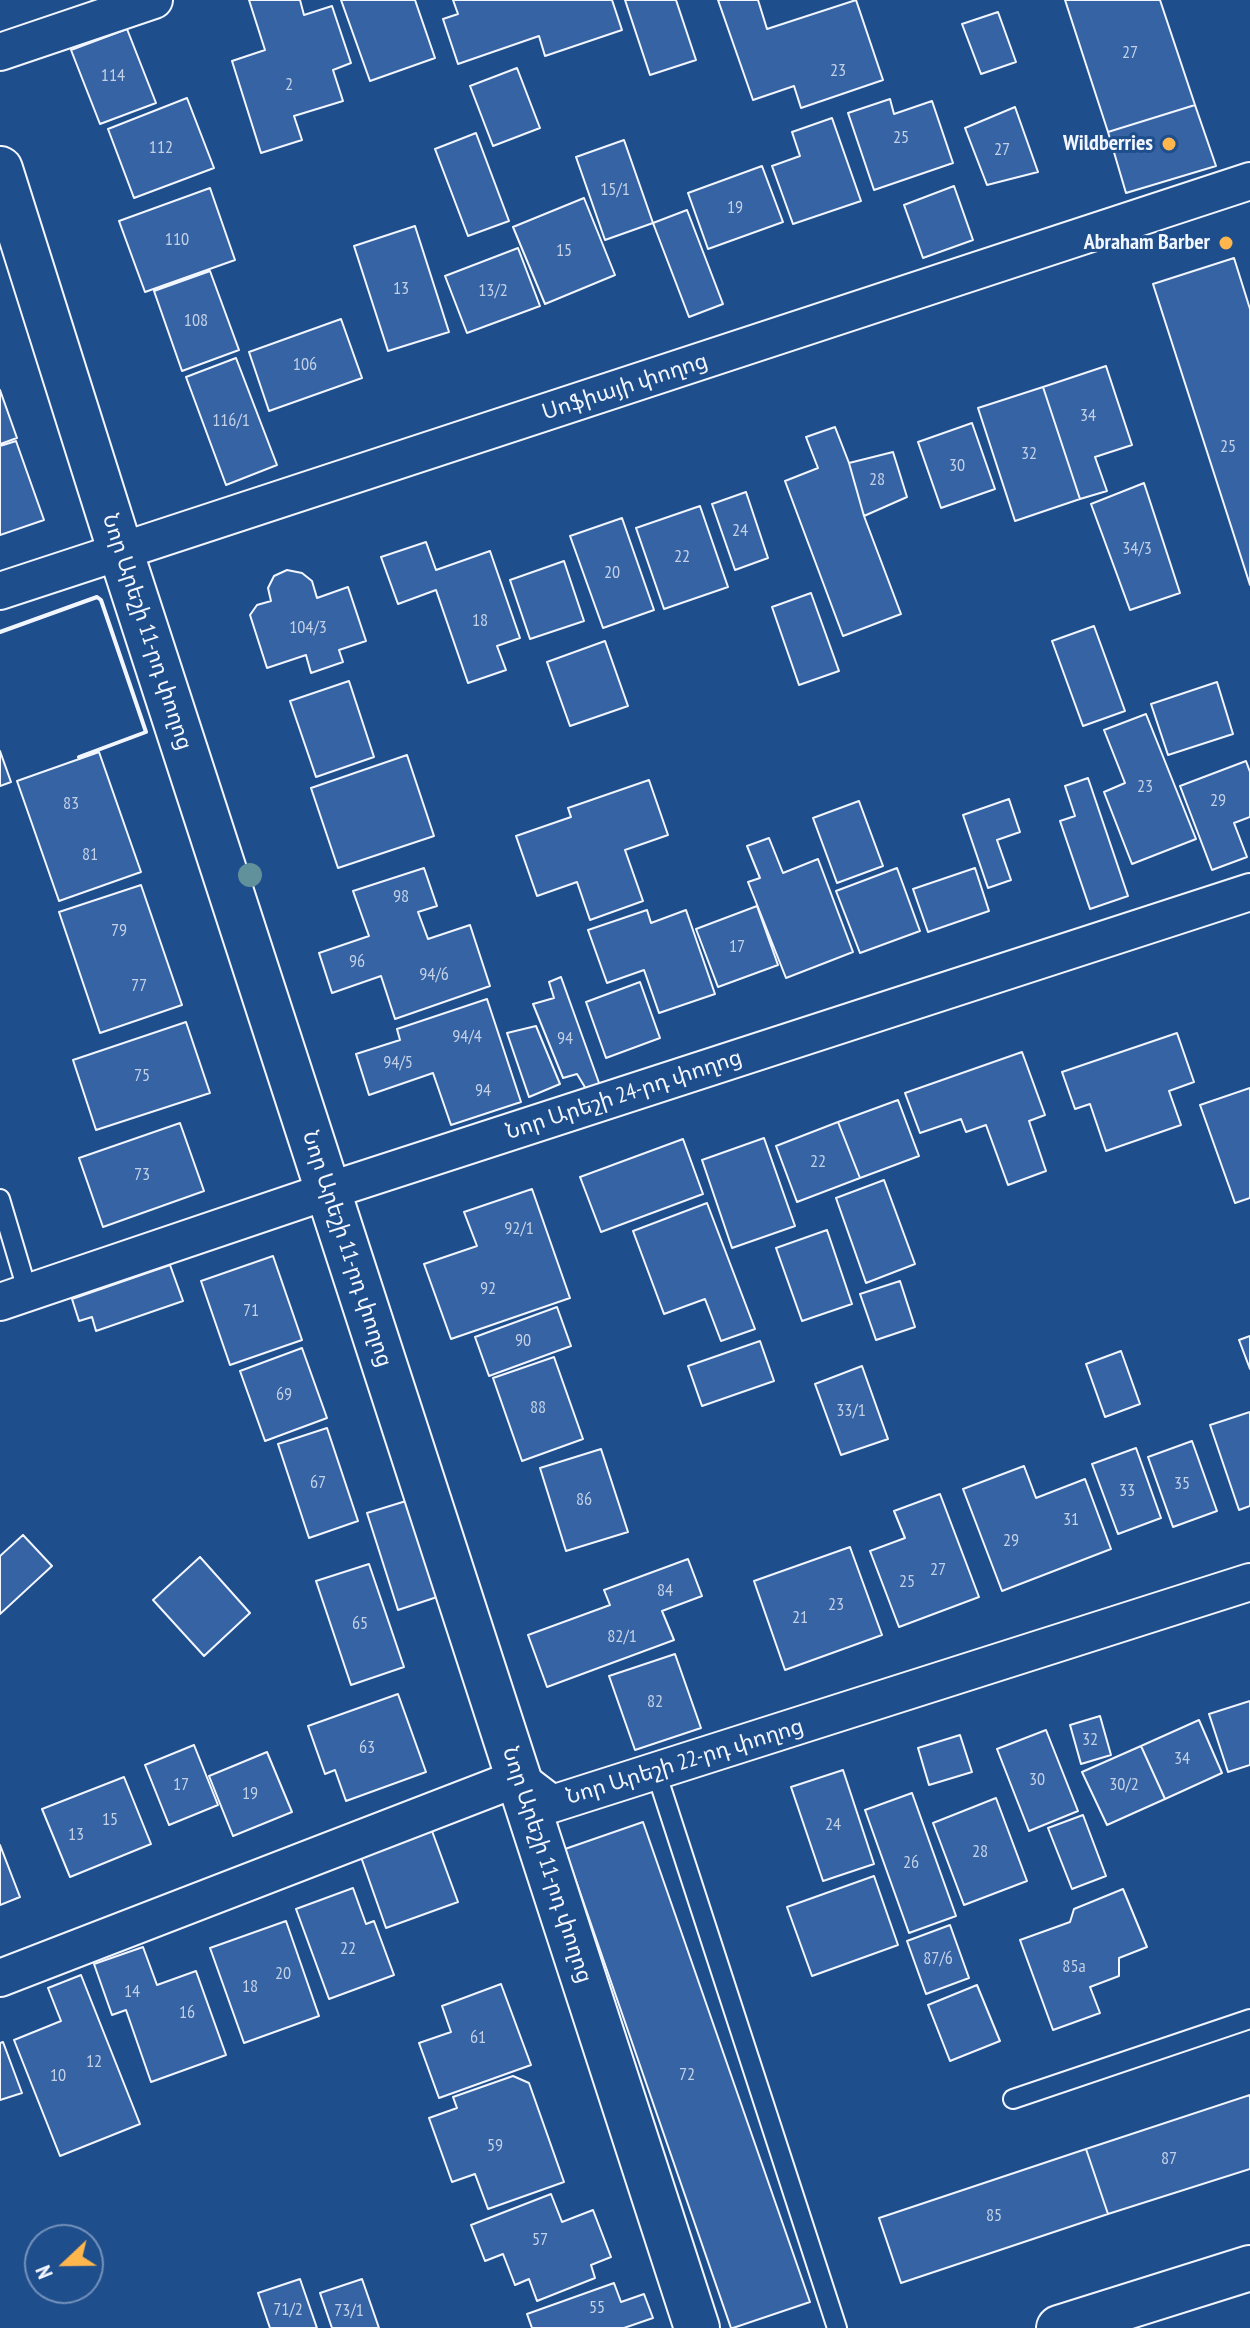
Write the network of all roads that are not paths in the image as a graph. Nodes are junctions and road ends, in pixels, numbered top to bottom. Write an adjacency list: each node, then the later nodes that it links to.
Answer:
1 (154, 0): 2 (street)
2 (0, 52)
3 (0, 169): 5 (street, Նոր Արեշի 11-րդ փողոց)
4 (1250, 181): 5 (street, Սոֆիայի փողոց)
5 (121, 553): 6 (street, Սոֆիայի փողոց); 8 (street, Նոր Արեշի 11-րդ փողոց)
6 (0, 591)
7 (1250, 892): 8 (street, Նոր Արեշի 24-րդ փողոց)
8 (328, 1191): 10 (street, Նոր Արեշի 24-րդ փողոց); 13 (street, Նոր Արեշի 11-րդ փողոց)
9 (0, 1199): 10 (lane)
10 (14, 1298)
11 (1250, 1582): 12 (street, Նոր Արեշի 22-րդ փողոց)
12 (656, 1772): 13 (street, Նոր Արեշի 22-րդ փողոց); 19 (lane)
13 (518, 1778): 14 (street); 18 (street, Նոր Արեշի 11-րդ փողոց)
14 (0, 1978)
15 (1250, 2019): 16 (lane)
16 (1013, 2099)
17 (1250, 2268): 20 (street)
18 (697, 2328)
19 (837, 2328)
20 (1059, 2328)

